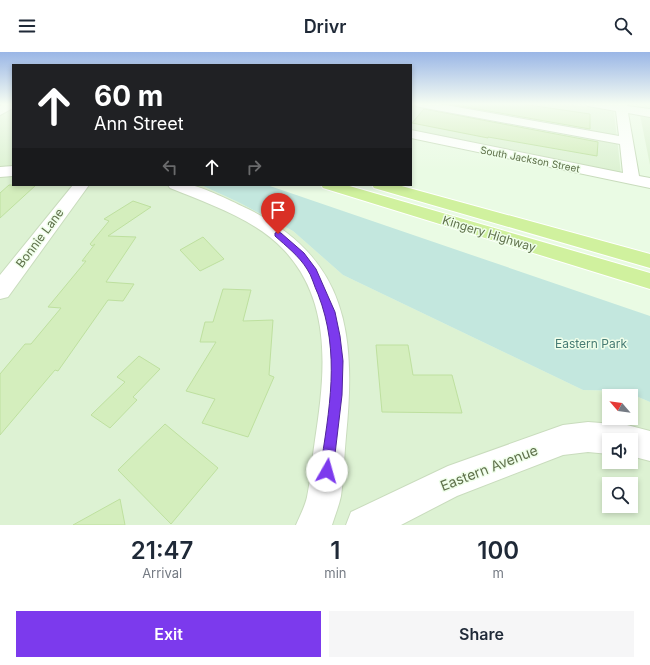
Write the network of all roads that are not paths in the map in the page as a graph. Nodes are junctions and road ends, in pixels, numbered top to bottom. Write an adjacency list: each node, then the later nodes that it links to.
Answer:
1 (543, 126): 4 (street)
2 (624, 126): 4 (street)
3 (412, 134): 7 (street, South Jackson Street)
4 (627, 141): 7 (street)
5 (12, 171): 6 (street)
6 (0, 172)
7 (632, 180): 8 (street, South Jackson Street)
8 (650, 183)
9 (80, 186): 15 (street, Bonnie Lane)
10 (178, 186): 17 (street)
11 (332, 186): 14 (highway, Kingery Highway)
12 (384, 186): 13 (highway, Kingery Highway)
13 (650, 261)
14 (650, 281)
15 (0, 291)
16 (602, 438): 18 (street, Eastern Avenue)
17 (314, 525)
18 (364, 525)

